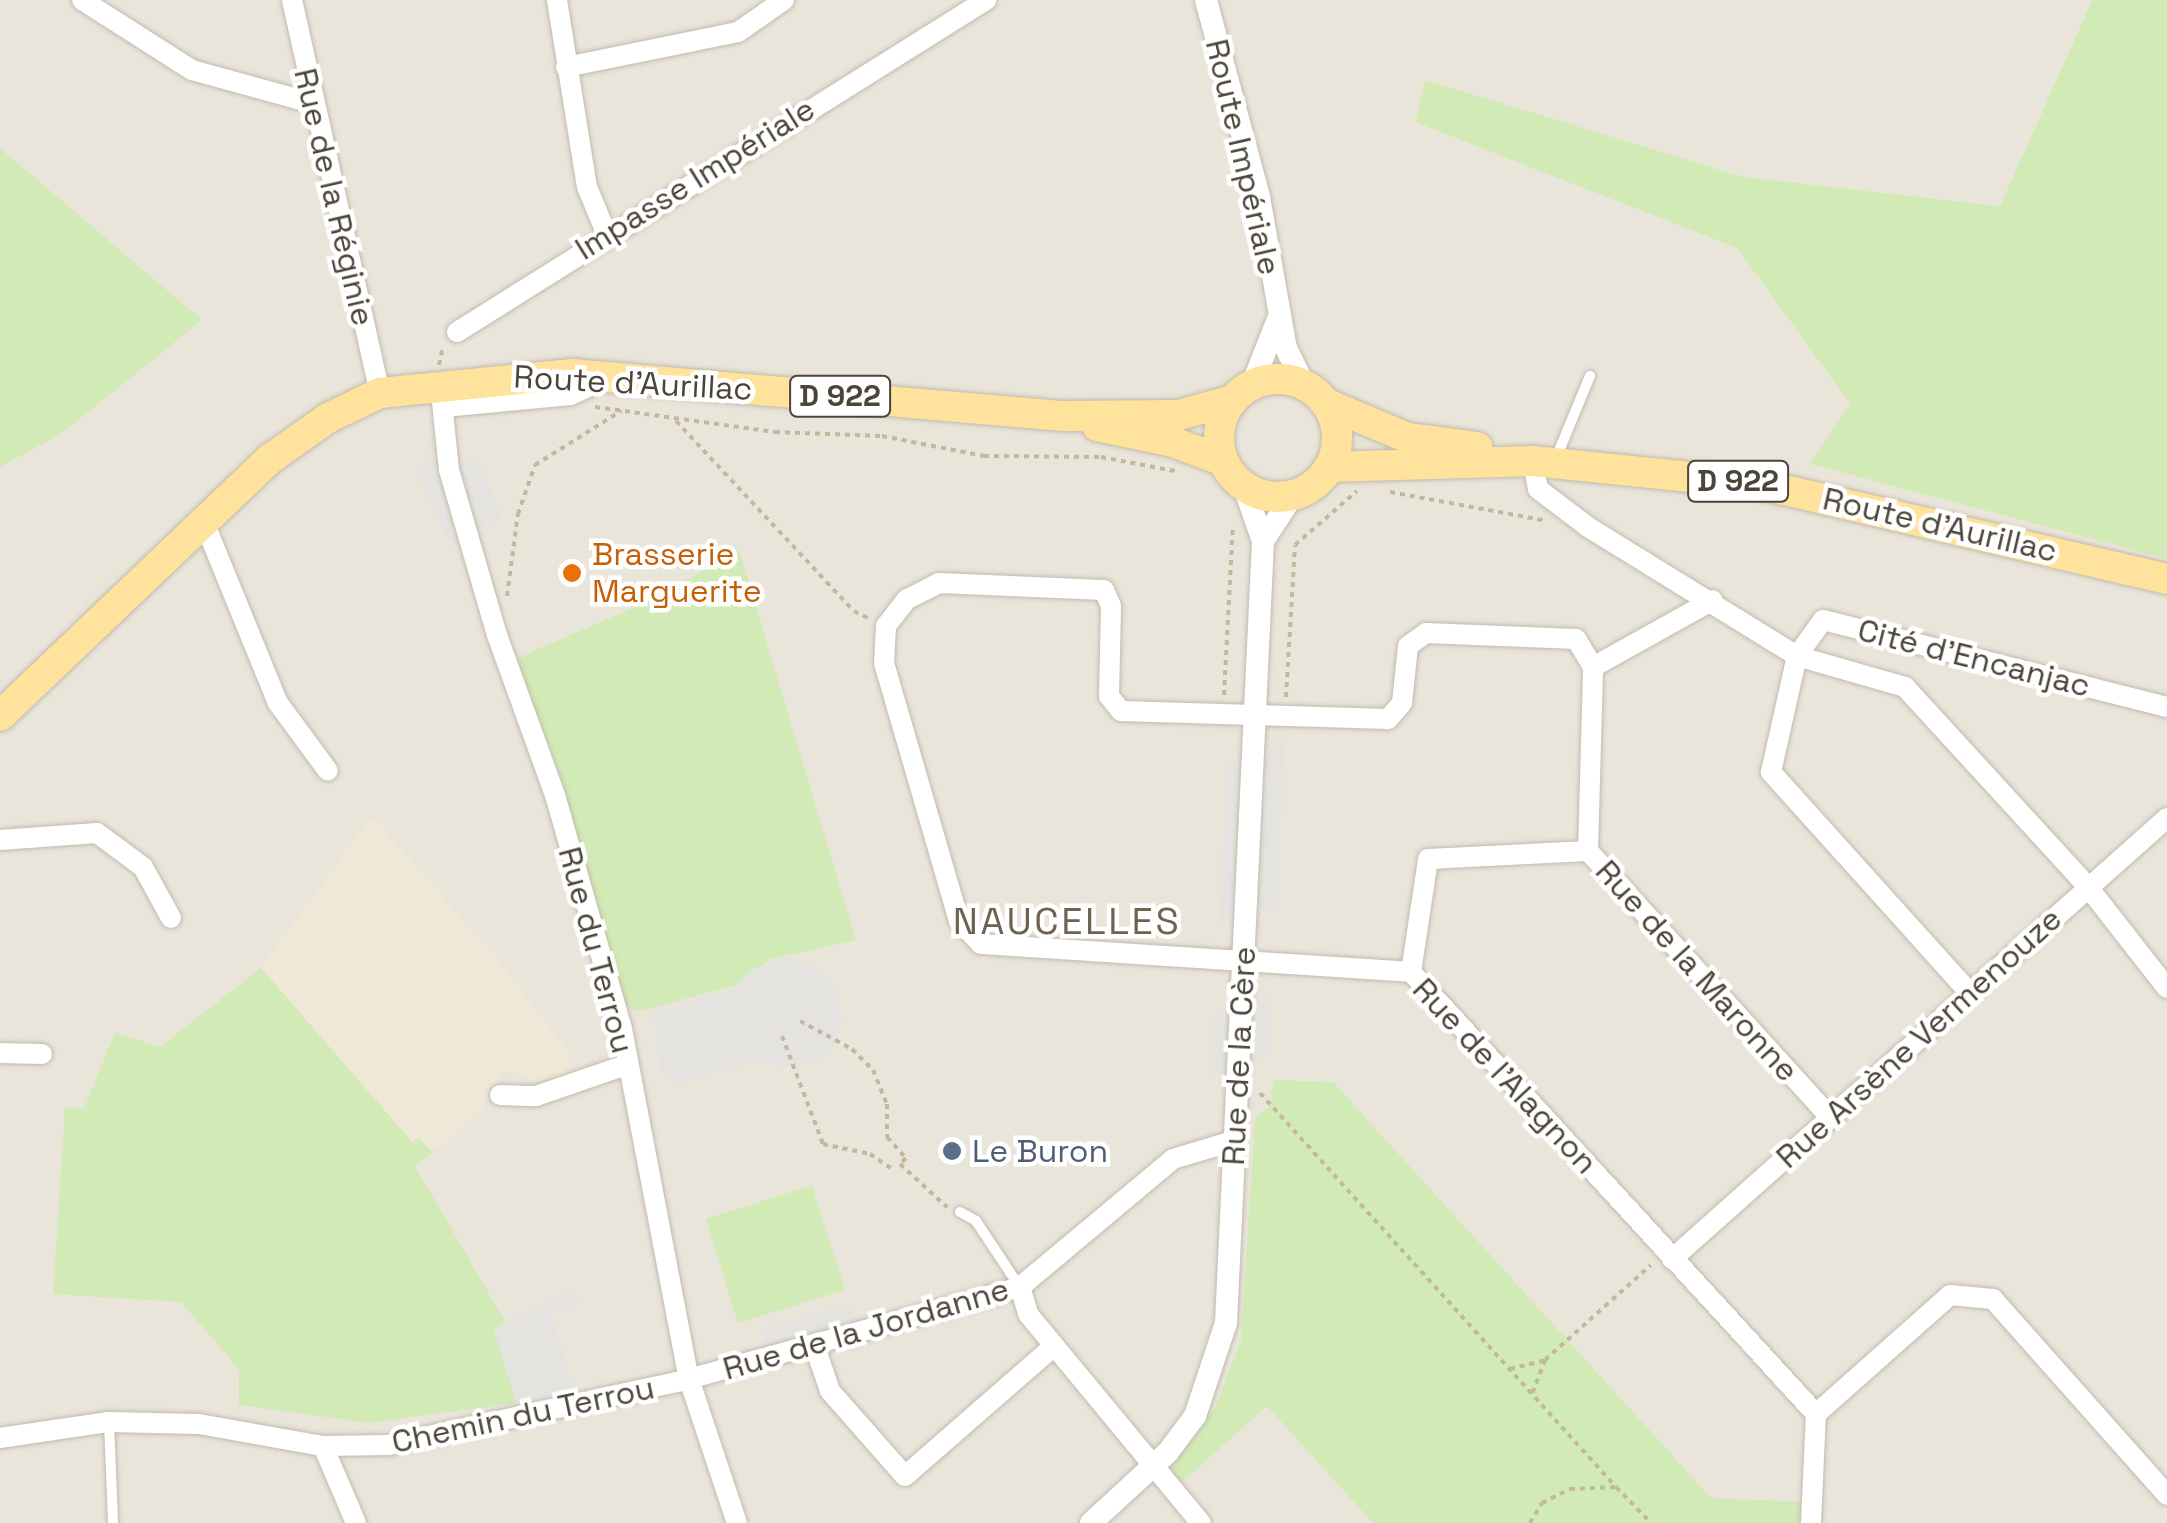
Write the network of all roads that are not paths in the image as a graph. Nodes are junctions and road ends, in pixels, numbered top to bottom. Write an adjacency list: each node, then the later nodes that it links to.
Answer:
1 (82, 0): 8 (street)
2 (292, 0): 8 (street, Rue de la Réginie)
3 (557, 0): 7 (street)
4 (784, 0): 7 (street)
5 (986, 0): 9 (street, Impasse Impériale)
6 (1206, 0): 10 (street, Route Impériale)
7 (566, 67): 9 (street)
8 (312, 102): 14 (street, Rue de la Réginie)
9 (607, 234): 11 (street, Impasse Impériale)
10 (1278, 315): 13 (street, Route Impériale); 15 (street, Route Impériale)
11 (457, 332)
12 (1590, 376): 19 (lane)
13 (1242, 392): 15 (main road); 17 (main road, Route d'Aurillac / D 922); 18 (main road)
14 (380, 394): 16 (main road, Route d'Aurillac / D 922); 23 (main road, D 922)
15 (1315, 394): 19 (main road, Route d'Aurillac / D 922); 20 (main road)
16 (442, 395): 17 (main road, Route d'Aurillac / D 922); 44 (street, Rue du Terrou)
17 (1066, 416): 18 (main road, Route d'Aurillac / D 922)
18 (1224, 461): 21 (main road)
19 (1543, 462): 20 (main road, Route d'Aurillac / D 922); 25 (main road, Route d'Aurillac / D 922); 26 (street, Cité d'Encanjac)
20 (1330, 467): 22 (main road)
21 (1244, 486): 22 (main road); 24 (street, Rue de la Cère)
22 (1293, 495): 24 (street)
23 (204, 522): 30 (main road, D 922); 32 (street)
24 (1263, 541): 31 (street, Rue de la Cère)
25 (2167, 579)
26 (1714, 600): 27 (street, Cité d'Encanjac); 28 (street)
27 (1797, 656): 29 (street, Cité d'Encanjac); 36 (street, Cité d'Encanjac); 41 (street, Cité d'Encanjac)
28 (1593, 667): 31 (street); 35 (street)
29 (2167, 707)
30 (0, 716)
31 (1256, 716): 38 (street, Rue de la Cère); 38 (street, Rue de l'Alagnon)
32 (328, 771)
33 (2167, 818): 36 (street, Rue Arsène Vermenouze)
34 (0, 840): 37 (street)
35 (1588, 851): 39 (street, Rue de la Maronne); 46 (street, Rue de la Maronne)
36 (2088, 887): 40 (street, Cité d'Encanjac); 41 (street, Rue Arsène Vermenouze)
37 (172, 918)
38 (1243, 964): 39 (street, Rue de l'Alagnon); 47 (street, Rue de la Cère)
39 (1411, 972): 49 (street, Rue de l'Alagnon)
40 (2167, 988)
41 (1968, 991): 46 (street, Rue Arsène Vermenouze)
42 (0, 1054): 43 (street)
43 (42, 1054)
44 (626, 1064): 45 (street); 53 (street, Rue du Terrou)
45 (500, 1094)
46 (1830, 1116): 49 (street, Rue Arsène Vermenouze)
47 (1234, 1141): 50 (street, Rue de la Jordanne); 58 (street, Rue de la Cère)
48 (960, 1212): 50 (lane)
49 (1669, 1256): 54 (street, Rue de l'Alagnon)
50 (1020, 1287): 51 (street, Rue de la Jordanne); 52 (street)
51 (814, 1344): 52 (street); 53 (street, Rue de la Jordanne)
52 (1054, 1346): 58 (street)
53 (689, 1380): 57 (street, Chemin du Terrou); 62 (street, Rue du Terrou)
54 (1816, 1414): 59 (street); 65 (street)
55 (109, 1422): 56 (street, Chemin du Terrou); 57 (street, Chemin du Terrou); 60 (lane)
56 (0, 1438)
57 (324, 1446): 61 (street)
58 (1153, 1467): 63 (street, Rue de la Cère); 64 (street)
59 (2167, 1496)
60 (113, 1523)
61 (356, 1523)
62 (737, 1523)
63 (1090, 1523)
64 (1201, 1523)
65 (1811, 1523)

